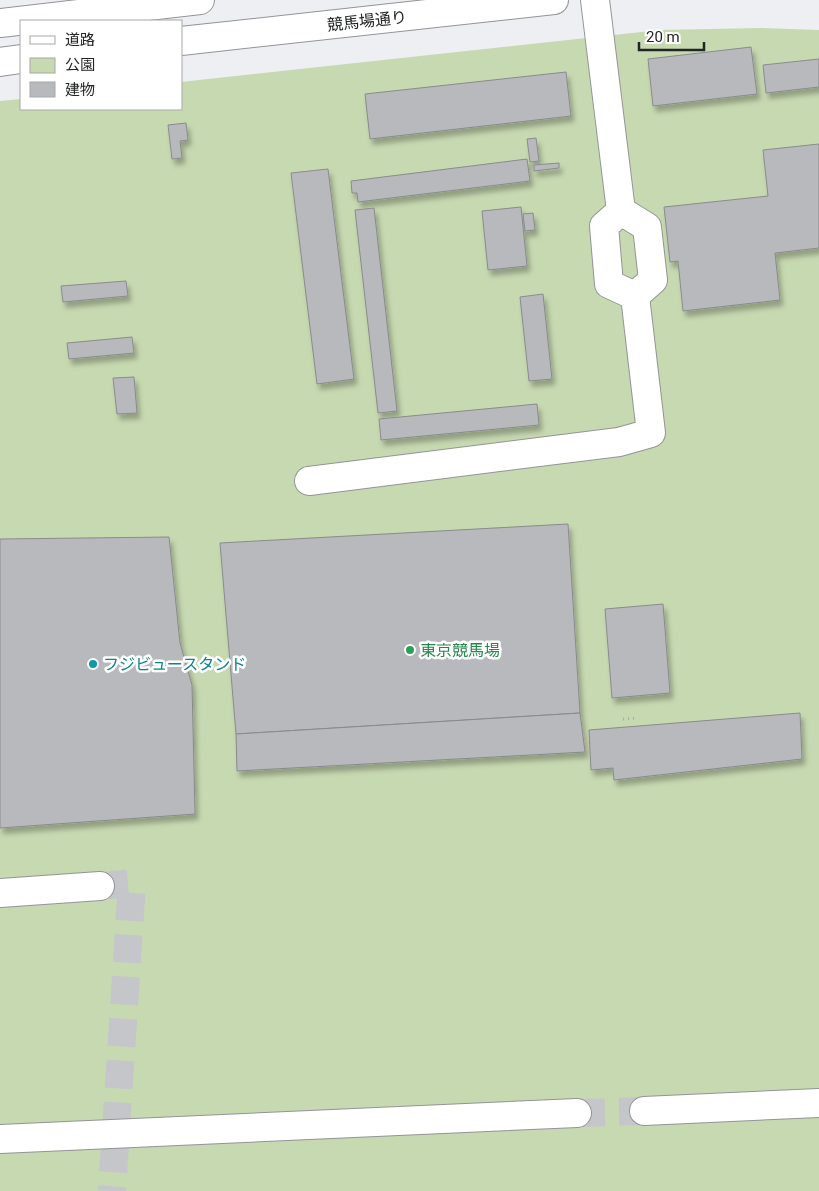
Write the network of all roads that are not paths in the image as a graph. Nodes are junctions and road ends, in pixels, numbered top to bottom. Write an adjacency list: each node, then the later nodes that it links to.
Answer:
1 (197, 0): 4 (street); 7 (street)
2 (554, 0): 7 (street, 競馬場通り)
3 (595, 0): 10 (street)
4 (26, 20)
5 (20, 21): 6 (street)
6 (0, 23)
7 (189, 41)
8 (20, 59): 9 (street)
9 (0, 62)
10 (621, 211): 11 (street); 11 (street)
11 (635, 296): 12 (street)
12 (309, 481)
13 (100, 886): 14 (street)
14 (0, 893)
15 (819, 1103): 16 (street)
16 (644, 1111)
17 (577, 1113): 18 (street)
18 (0, 1139)

